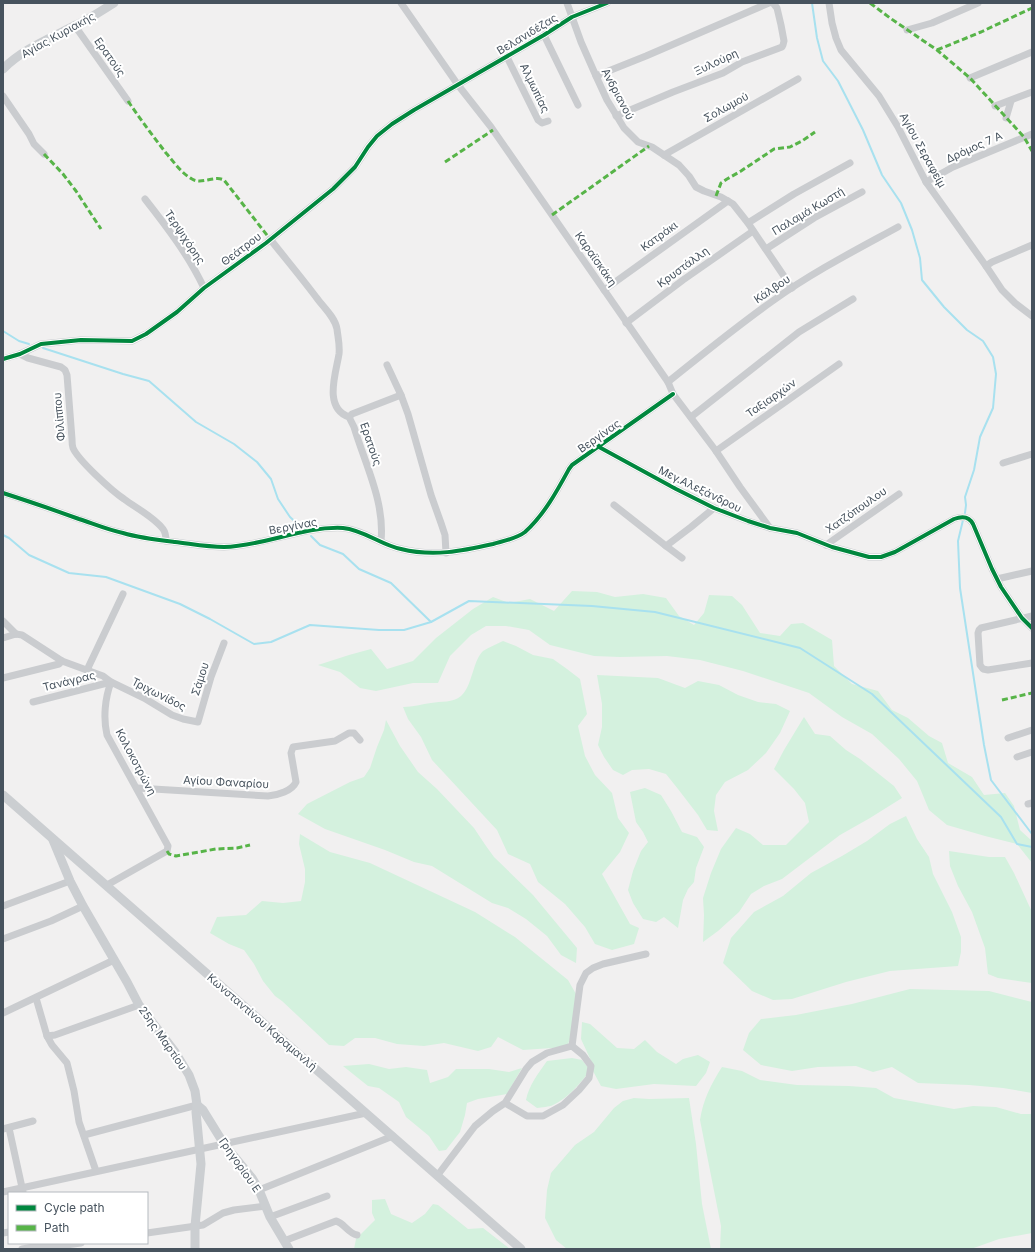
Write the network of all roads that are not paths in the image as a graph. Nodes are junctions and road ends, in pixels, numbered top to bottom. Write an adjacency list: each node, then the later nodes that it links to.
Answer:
1 (114, 3): 10 (street, Αγίας Κυριακής)
2 (401, 3): 19 (street, Καραϊσκάκη)
3 (567, 3): 9 (street, Ανδριανού)
4 (607, 3): 9 (street, Βελανιδέζας)
5 (769, 3): 16 (street)
6 (773, 3): 26 (street, Ξυλούρη)
7 (830, 3): 33 (street, Αγίου Σεραφείμ)
8 (978, 3): 11 (street)
9 (572, 17): 12 (street, Βελανιδέζας); 16 (street, Ανδριανού)
10 (75, 26): 15 (street, Αγίας Κυριακής); 22 (street, Ερατούς)
11 (907, 30)
12 (544, 35): 14 (street, Βελανιδέζας); 24 (street)
13 (1032, 52): 17 (street)
14 (507, 57): 19 (street, Βελανιδέζας); 28 (street, Αλμωπίας)
15 (3, 67)
16 (596, 76): 26 (street, Ανδριανού)
17 (970, 78)
18 (798, 79): 31 (street, Σολωμού)
19 (458, 85): 40 (street, Θεάτρου); 46 (street, Καραϊσκάκη)
20 (1032, 92): 23 (street)
21 (3, 96): 30 (street)
22 (128, 101)
23 (1011, 101): 25 (street); 27 (street)
24 (578, 105)
25 (995, 106)
26 (616, 116): 31 (street, Ανδριανού)
27 (1006, 118)
28 (548, 121)
29 (1032, 134): 33 (street, Δρόμος 7 Α)
30 (44, 154)
31 (664, 155): 36 (street, Ανδριανού)
32 (850, 163): 37 (street)
33 (926, 182): 43 (street, Αγίου Σεραφείμ)
34 (862, 192): 42 (street, Παλαμά Κωστή)
35 (145, 199): 44 (street, Τερψιχόρης)
36 (728, 201): 37 (street, Ανδριανού); 46 (street, Κατράκι)
37 (748, 223): 39 (street, Ανδριανού)
38 (898, 227): 45 (street, Κάλβου)
39 (753, 231): 42 (street, Ανδριανού); 49 (street, Κρυστάλλη)
40 (270, 239): 44 (street, Θεάτρου); 57 (street, Ερατούς)
41 (1032, 245): 43 (street)
42 (766, 249): 45 (street, Ανδριανού)
43 (986, 266): 48 (street, Αγίου Σεραφείμ)
44 (204, 288): 50 (street, Θεάτρου)
45 (792, 288): 54 (street, Κάλβου)
46 (604, 290): 49 (street, Καραϊσκάκη)
47 (853, 299): 58 (street)
48 (1032, 316)
49 (626, 322): 54 (street, Καραϊσκάκη)
50 (20, 354): 51 (street, Θεάτρου); 68 (street, Φιλίππου)
51 (3, 359)
52 (839, 364): 60 (street, Ταξιαρχών)
53 (387, 365): 56 (street)
54 (668, 382): 55 (street, Καραϊσκάκη)
55 (673, 394): 58 (street, Καραϊσκάκη); 59 (street, Βεργίνας)
56 (401, 395): 57 (street); 72 (street)
57 (349, 417): 69 (street, Ερατούς)
58 (691, 417): 60 (street, Καραϊσκάκη)
59 (599, 447): 66 (street, Μεγ.Αλεξάνδρου); 72 (street, Βεργίνας)
60 (716, 451): 67 (street, Καραϊσκάκη)
61 (1032, 454): 62 (street)
62 (1003, 463)
63 (3, 493): 68 (street, Βεργίνας)
64 (899, 494): 70 (street, Χατζόπουλου)
65 (614, 504): 71 (street)
66 (714, 508): 67 (street, Μεγ.Αλεξάνδρου); 71 (street)
67 (770, 528): 70 (street, Μεγ.Αλεξάνδρου)
68 (166, 541): 69 (street, Βεργίνας)
69 (382, 541): 72 (street, Βεργίνας)
70 (826, 545): 75 (street, Μεγ.Αλεξάνδρου)
71 (666, 546): 73 (street)
72 (446, 553)
73 (682, 558)
74 (1032, 571): 75 (street)
75 (997, 579): 78 (street, Μεγ.Αλεξάνδρου)
76 (123, 594): 86 (street)
77 (1032, 616): 78 (street)
78 (1022, 618): 80 (street, Μεγ.Αλεξάνδρου); 85 (street)
79 (3, 621): 81 (street)
80 (1032, 628)
81 (16, 634): 82 (street); 84 (street)
82 (3, 638)
83 (224, 643): 90 (street, Σάμου)
84 (62, 661): 86 (street); 87 (street)
85 (1032, 663)
86 (87, 670): 88 (street)
87 (3, 678)
88 (112, 682): 89 (street, Τανάγρας); 90 (street, Τριχωνίδος); 96 (street, Κολοκοτρώνη)
89 (33, 702)
90 (198, 722)
91 (1032, 730): 92 (street)
92 (1008, 738)
93 (360, 740): 96 (street, Αγίου Φαναρίου)
94 (1032, 752): 95 (street)
95 (1017, 757)
96 (137, 788): 102 (street, Κολοκοτρώνη)
97 (3, 795): 98 (street, Κωνσταντίνου Καραμανλή)
98 (51, 837): 99 (street, Κωνσταντίνου Καραμανλή); 100 (street, 25ης Μαρτίου)
99 (71, 854): 100 (street); 102 (street, Κωνσταντίνου Καραμανλή)
100 (64, 868): 101 (street, 25ης Μαρτίου)
101 (70, 881): 103 (street); 104 (street, 25ης Μαρτίου)
102 (106, 885): 115 (street, Κωνσταντίνου Καραμανλή)
103 (3, 906)
104 (83, 906): 105 (street); 107 (street, 25ης Μαρτίου)
105 (3, 939)
106 (646, 954): 112 (street)
107 (114, 960): 108 (street); 109 (street, 25ης Μαρτίου)
108 (36, 998): 110 (street); 111 (street)
109 (139, 1005): 111 (street); 114 (street, 25ης Μαρτίου)
110 (3, 1014)
111 (47, 1036): 118 (street)
112 (572, 1046): 113 (street); 113 (street)
113 (506, 1103): 123 (street)
114 (197, 1104): 118 (street); 120 (street, Γρηγορίου Ε); 121 (street, 25ης Μαρτίου)
115 (366, 1113): 119 (street, Κωνσταντίνου Καραμανλή); 120 (street)
116 (33, 1122): 117 (street)
117 (6, 1128): 125 (street)
118 (84, 1135): 122 (street)
119 (393, 1136): 123 (street, Κωνσταντίνου Καραμανλή); 124 (street)
120 (224, 1144): 121 (street); 124 (street, Γρηγορίου Ε)
121 (200, 1149): 122 (street); 130 (street, 25ης Μαρτίου)
122 (96, 1171): 125 (street)
123 (437, 1176): 138 (street, Κωνσταντίνου Καραμανλή)
124 (259, 1190): 128 (street, Γρηγορίου Ε)
125 (22, 1191): 126 (street)
126 (3, 1192)
127 (327, 1196): 129 (street)
128 (266, 1206): 129 (street, Γρηγορίου Ε); 130 (street)
129 (270, 1218): 135 (street, Γρηγορίου Ε)
130 (195, 1226): 131 (street); 137 (street, 25ης Μαρτίου)
131 (148, 1233)
132 (357, 1235): 135 (street)
133 (74, 1244): 134 (street)
134 (34, 1245): 136 (street)
135 (285, 1247)
136 (22, 1249)
137 (195, 1249)
138 (521, 1249)

